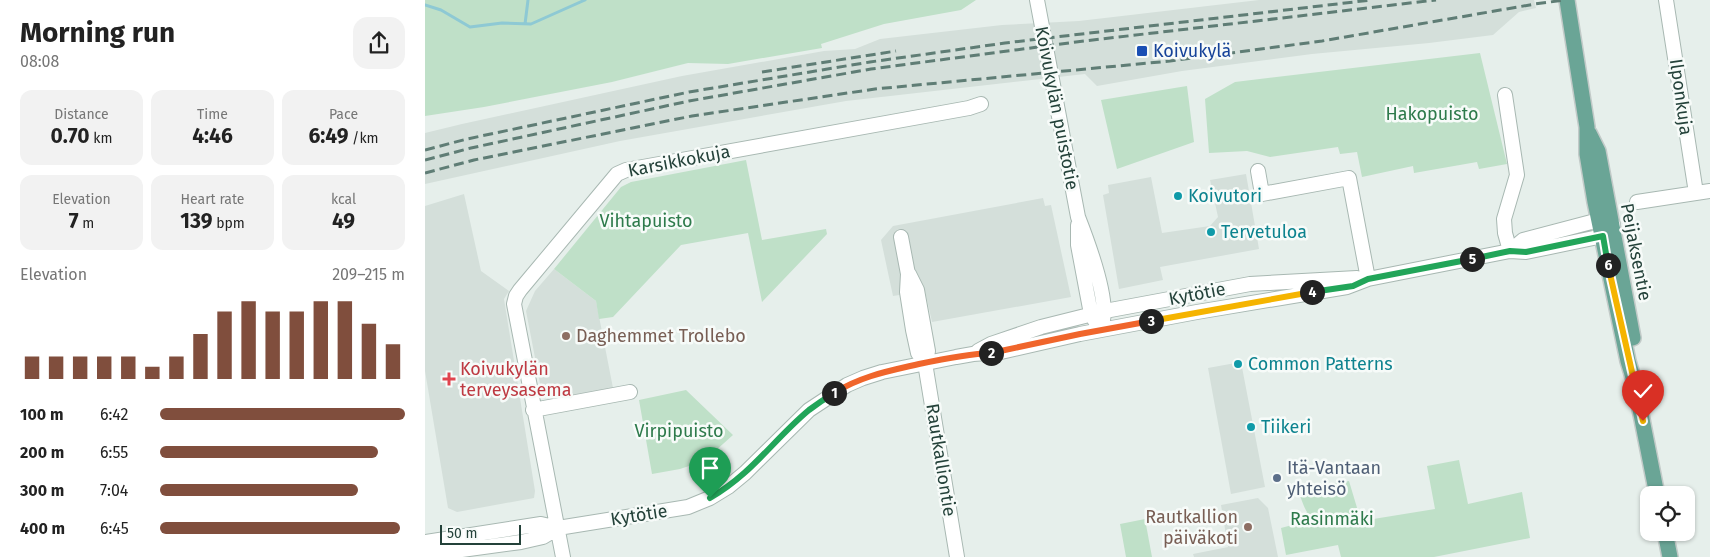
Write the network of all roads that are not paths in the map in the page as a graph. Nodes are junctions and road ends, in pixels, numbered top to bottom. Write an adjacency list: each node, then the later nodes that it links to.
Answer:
1 (1037, 0): 14 (street, Koivukylän puistotie)
2 (1567, 0): 10 (main road, Peijaksentie)
3 (1666, 0): 8 (street, Ilponkuja)
4 (1505, 96): 12 (street)
5 (981, 104): 19 (street, Karsikkokuja)
6 (1257, 171): 13 (street)
7 (1710, 191): 8 (street)
8 (1695, 194): 9 (street)
9 (1637, 202)
10 (1605, 227): 12 (street, Kytötie); 20 (main road, Peijaksentie)
11 (901, 237): 17 (street, Rautkalliontie)
12 (1510, 251): 13 (street, Kytötie)
13 (1368, 279): 14 (street, Kytötie); 15 (street, Kytötie)
14 (1098, 313): 15 (street, Koivukylän puistotie); 16 (street, Kytötie)
15 (1101, 330): 16 (street, Kytötie)
16 (973, 354): 17 (street, Kytötie)
17 (925, 363): 21 (street, Kytötie); 26 (street, Rautkalliontie)
18 (631, 392): 19 (street)
19 (533, 410): 21 (street, Karsikkokuja)
20 (1655, 486)
21 (558, 528): 23 (street, Kytötie); 24 (street, Kytötie); 25 (street, Karsikkokuja)
22 (1666, 541): 27 (main road)
23 (425, 542)
24 (425, 555)
25 (563, 557)
26 (957, 557)
27 (1669, 557)

